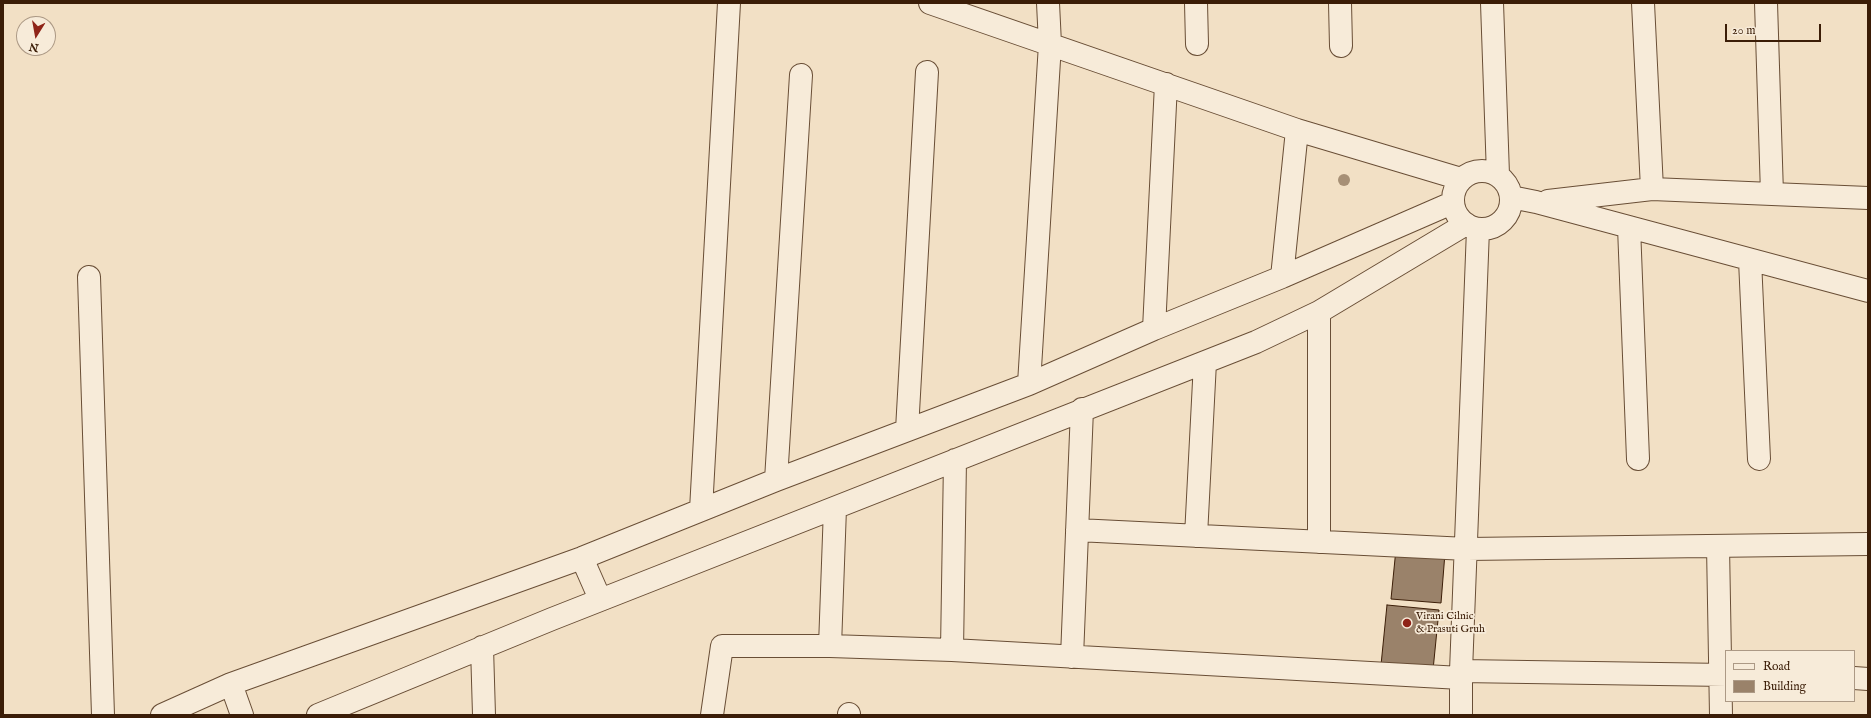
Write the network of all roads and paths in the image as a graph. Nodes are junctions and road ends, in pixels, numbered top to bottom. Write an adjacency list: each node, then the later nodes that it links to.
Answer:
1 (728, 3): 41 (street)
2 (930, 3): 9 (street)
3 (1048, 3): 9 (street)
4 (1196, 3): 10 (street)
5 (1340, 3): 11 (street)
6 (1492, 3): 16 (street)
7 (1643, 3): 18 (street)
8 (1766, 3): 19 (street)
9 (1050, 44): 14 (street); 33 (street)
10 (1197, 44)
11 (1341, 46)
12 (927, 72): 35 (street)
13 (801, 75): 39 (street)
14 (1166, 84): 15 (street); 31 (street)
15 (1297, 130): 17 (street); 28 (street)
16 (1498, 175): 17 (street); 20 (street)
17 (1462, 179): 23 (street)
18 (1652, 189): 19 (street); 22 (street)
19 (1772, 194): 21 (street)
20 (1511, 197): 22 (street); 24 (street)
21 (1868, 198)
22 (1536, 202): 25 (street)
23 (1452, 203): 24 (street); 28 (street)
24 (1472, 227): 30 (street); 47 (street)
25 (1629, 227): 26 (street); 36 (street)
26 (1750, 260): 29 (street); 37 (street)
27 (89, 277): 60 (street)
28 (1282, 277): 31 (street)
29 (1868, 291)
30 (1319, 312): 32 (street); 44 (street)
31 (1154, 329): 33 (street)
32 (1205, 362): 34 (street); 43 (street)
33 (1029, 384): 35 (street)
34 (1082, 410): 38 (street); 42 (street)
35 (907, 430): 39 (street)
36 (1638, 459)
37 (1759, 459)
38 (955, 460): 40 (street); 52 (street)
39 (776, 480): 41 (street)
40 (835, 508): 49 (street); 50 (street)
41 (702, 510): 48 (street)
42 (1077, 530): 43 (street); 53 (street)
43 (1196, 536): 44 (street)
44 (1319, 542): 47 (street)
45 (1868, 544): 46 (street)
46 (1718, 546): 47 (street); 55 (street)
47 (1467, 549): 54 (street)
48 (582, 558): 49 (street); 58 (street)
49 (600, 599): 51 (street)
50 (830, 646): 52 (street); 65 (street)
51 (482, 647): 59 (street); 64 (street)
52 (952, 650): 53 (street)
53 (1072, 657): 54 (street)
54 (1461, 675): 55 (street); 66 (street)
55 (1723, 675): 67 (street)
56 (1855, 678): 57 (street)
57 (1868, 679)
58 (231, 684): 61 (street); 62 (street)
59 (365, 705): 63 (street)
60 (103, 715)
61 (162, 715)
62 (242, 715)
63 (318, 715)
64 (484, 715)
65 (712, 715)
66 (1461, 715)
67 (1721, 715)

